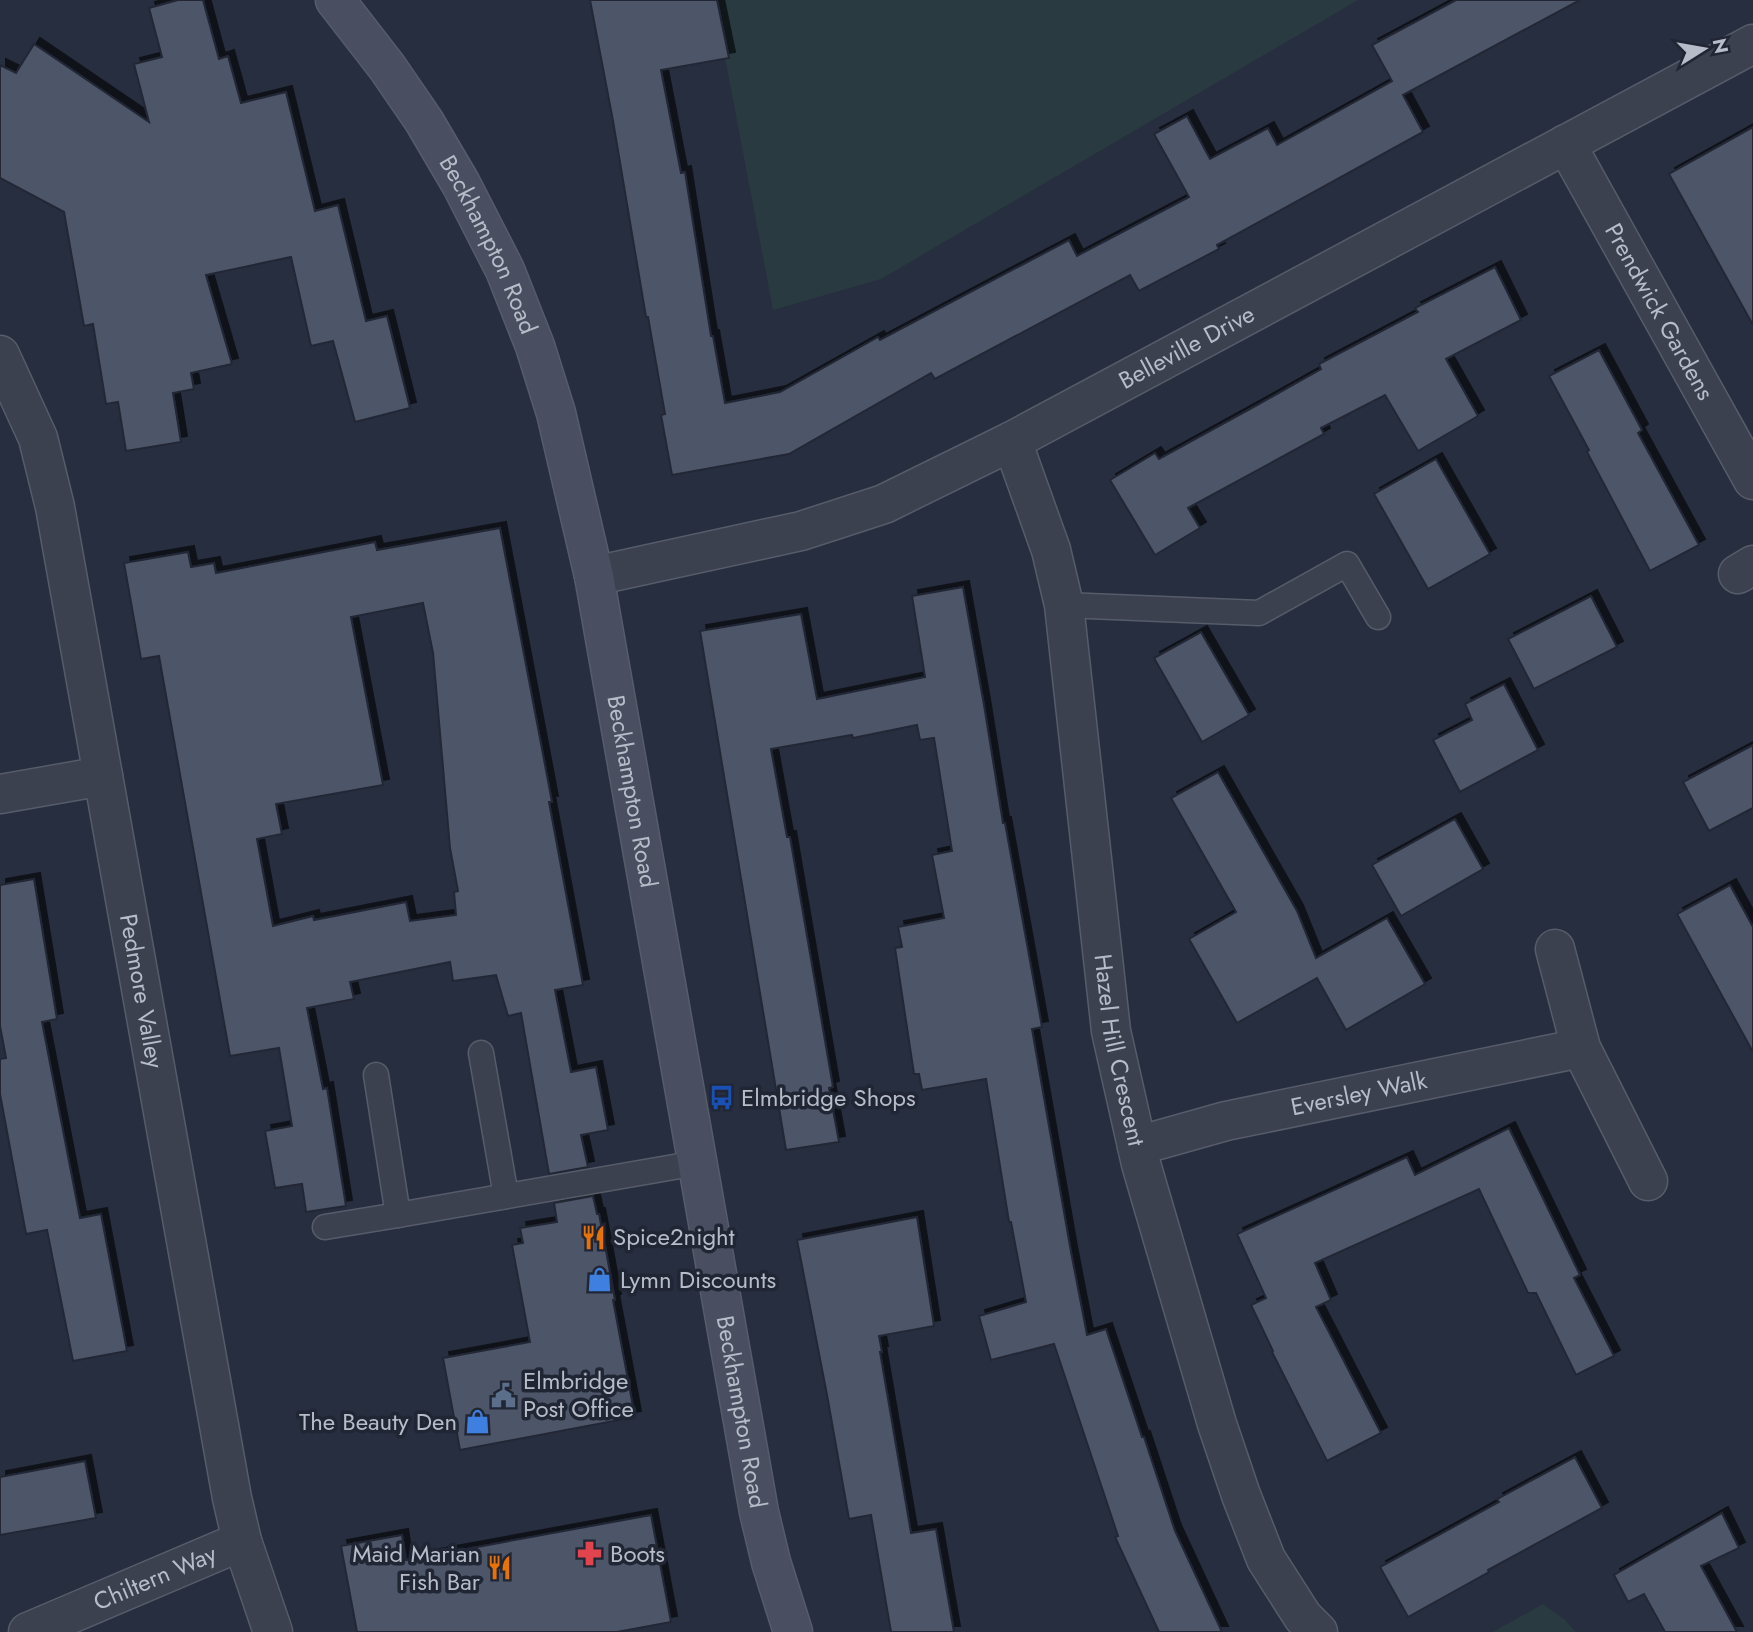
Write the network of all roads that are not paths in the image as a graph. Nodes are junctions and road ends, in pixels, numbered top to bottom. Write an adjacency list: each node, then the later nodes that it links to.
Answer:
1 (335, 0): 7 (street, Beckhampton Road)
2 (1753, 44): 3 (street, Belleville Drive)
3 (1566, 144): 5 (street, Belleville Drive); 6 (street, Prendwick Gardens)
4 (0, 355): 10 (street, Pedmore Valley)
5 (1012, 442): 7 (street, Belleville Drive); 8 (street, Hazel Hill Crescent)
6 (1753, 480)
7 (594, 576): 17 (street, Beckhampton Road)
8 (1064, 605): 9 (lane); 16 (street, Hazel Hill Crescent)
9 (1378, 617)
10 (103, 776): 11 (street); 22 (street, Pedmore Valley)
11 (0, 794)
12 (1555, 949): 13 (street)
13 (1581, 1048): 16 (street, Eversley Walk); 18 (street)
14 (481, 1053): 19 (lane)
15 (376, 1075): 20 (lane)
16 (1137, 1146): 26 (street, Hazel Hill Crescent)
17 (697, 1163): 19 (lane); 25 (street, Beckhampton Road)
18 (1648, 1181)
19 (506, 1196): 20 (lane)
20 (398, 1215): 21 (lane)
21 (325, 1227)
22 (242, 1541): 23 (street, Chiltern Way); 24 (street, Pedmore Valley)
23 (28, 1632)
24 (273, 1632)
25 (793, 1632)
26 (1318, 1632)

